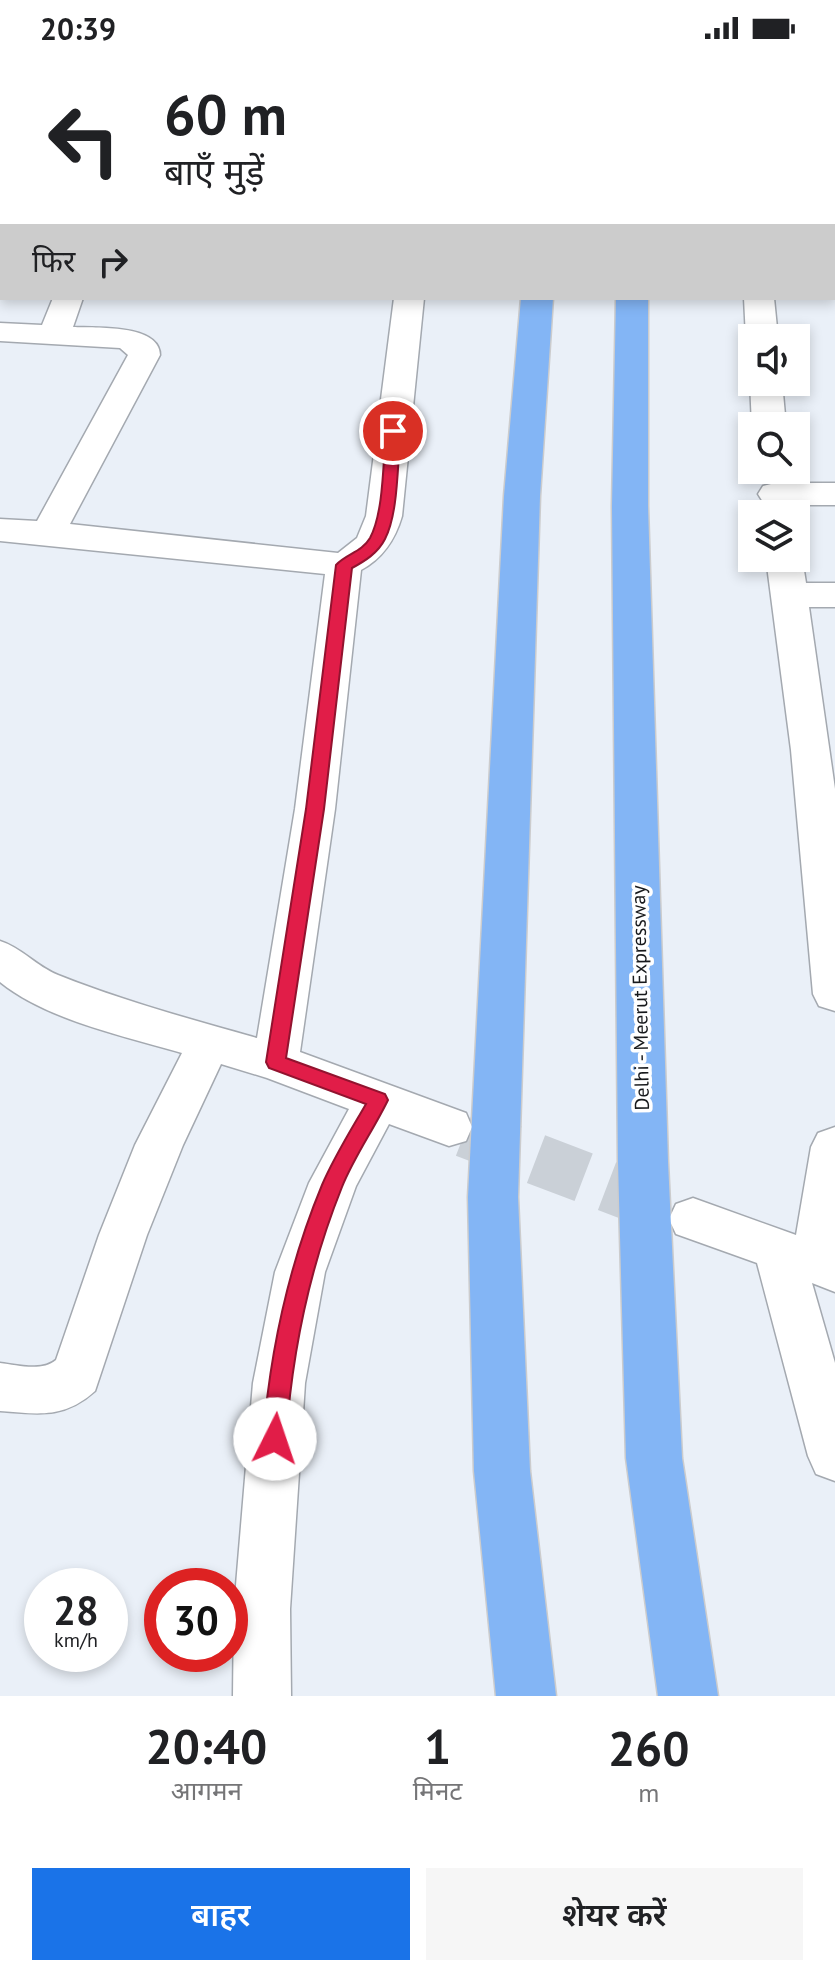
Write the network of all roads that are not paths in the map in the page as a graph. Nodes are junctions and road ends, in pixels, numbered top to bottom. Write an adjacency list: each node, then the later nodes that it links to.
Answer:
1 (67, 300): 8 (street)
2 (409, 300): 13 (street)
3 (537, 300): 28 (highway)
4 (632, 300): 29 (highway, Delhi - Meerut Expressway)
5 (759, 300): 6 (street)
6 (761, 324)
7 (0, 332): 8 (street)
8 (54, 335): 12 (street)
9 (775, 493): 10 (street)
10 (835, 494)
11 (0, 530): 12 (street)
12 (48, 533): 13 (street)
13 (344, 565): 19 (street)
14 (786, 576): 15 (street); 17 (street)
15 (835, 595)
16 (0, 958): 18 (street)
17 (835, 994)
18 (209, 1043): 19 (street); 25 (street)
19 (276, 1062): 20 (street)
20 (378, 1100): 21 (street); 27 (street)
21 (449, 1127)
22 (835, 1147): 24 (street)
23 (693, 1219): 24 (street)
24 (810, 1261): 26 (street)
25 (0, 1387)
26 (835, 1456)
27 (262, 1696)
28 (526, 1696)
29 (688, 1696)

